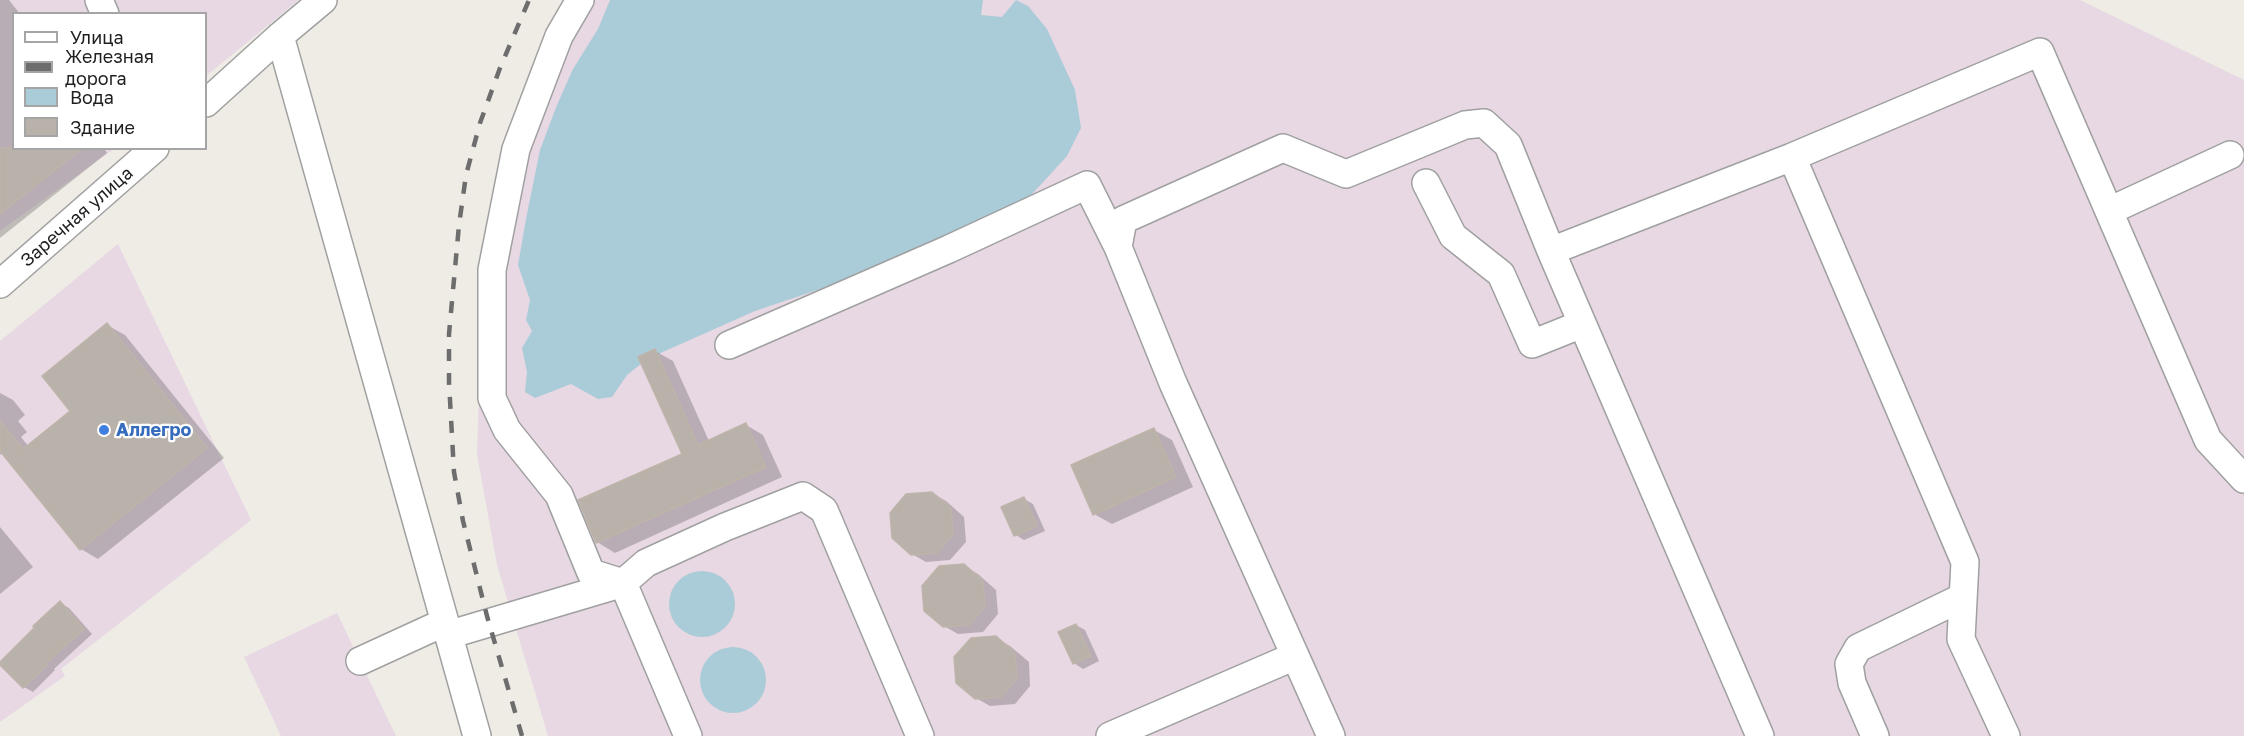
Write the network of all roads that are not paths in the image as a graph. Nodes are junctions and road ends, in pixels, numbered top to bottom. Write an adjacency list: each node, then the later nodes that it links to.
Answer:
1 (323, 0): 3 (street)
2 (580, 0): 16 (street)
3 (280, 36): 4 (street); 18 (street)
4 (207, 102)
5 (149, 150): 12 (street, Заречная улица)
6 (2230, 155): 9 (street)
7 (1792, 157): 9 (street); 11 (street); 17 (street)
8 (1426, 183): 13 (street)
9 (2109, 212): 15 (street)
10 (1118, 247): 11 (street); 14 (street); 19 (street)
11 (1551, 250): 13 (street)
12 (0, 284)
13 (1582, 324): 26 (street)
14 (729, 345)
15 (2244, 478)
16 (623, 582): 18 (street); 22 (street); 23 (street)
17 (1963, 597): 27 (street); 28 (street)
18 (446, 629): 20 (street); 21 (street)
19 (1295, 656): 24 (street); 25 (street)
20 (360, 661)
21 (477, 736)
22 (688, 736)
23 (920, 736)
24 (1110, 736)
25 (1331, 736)
26 (1760, 736)
27 (1875, 736)
28 (2006, 736)

